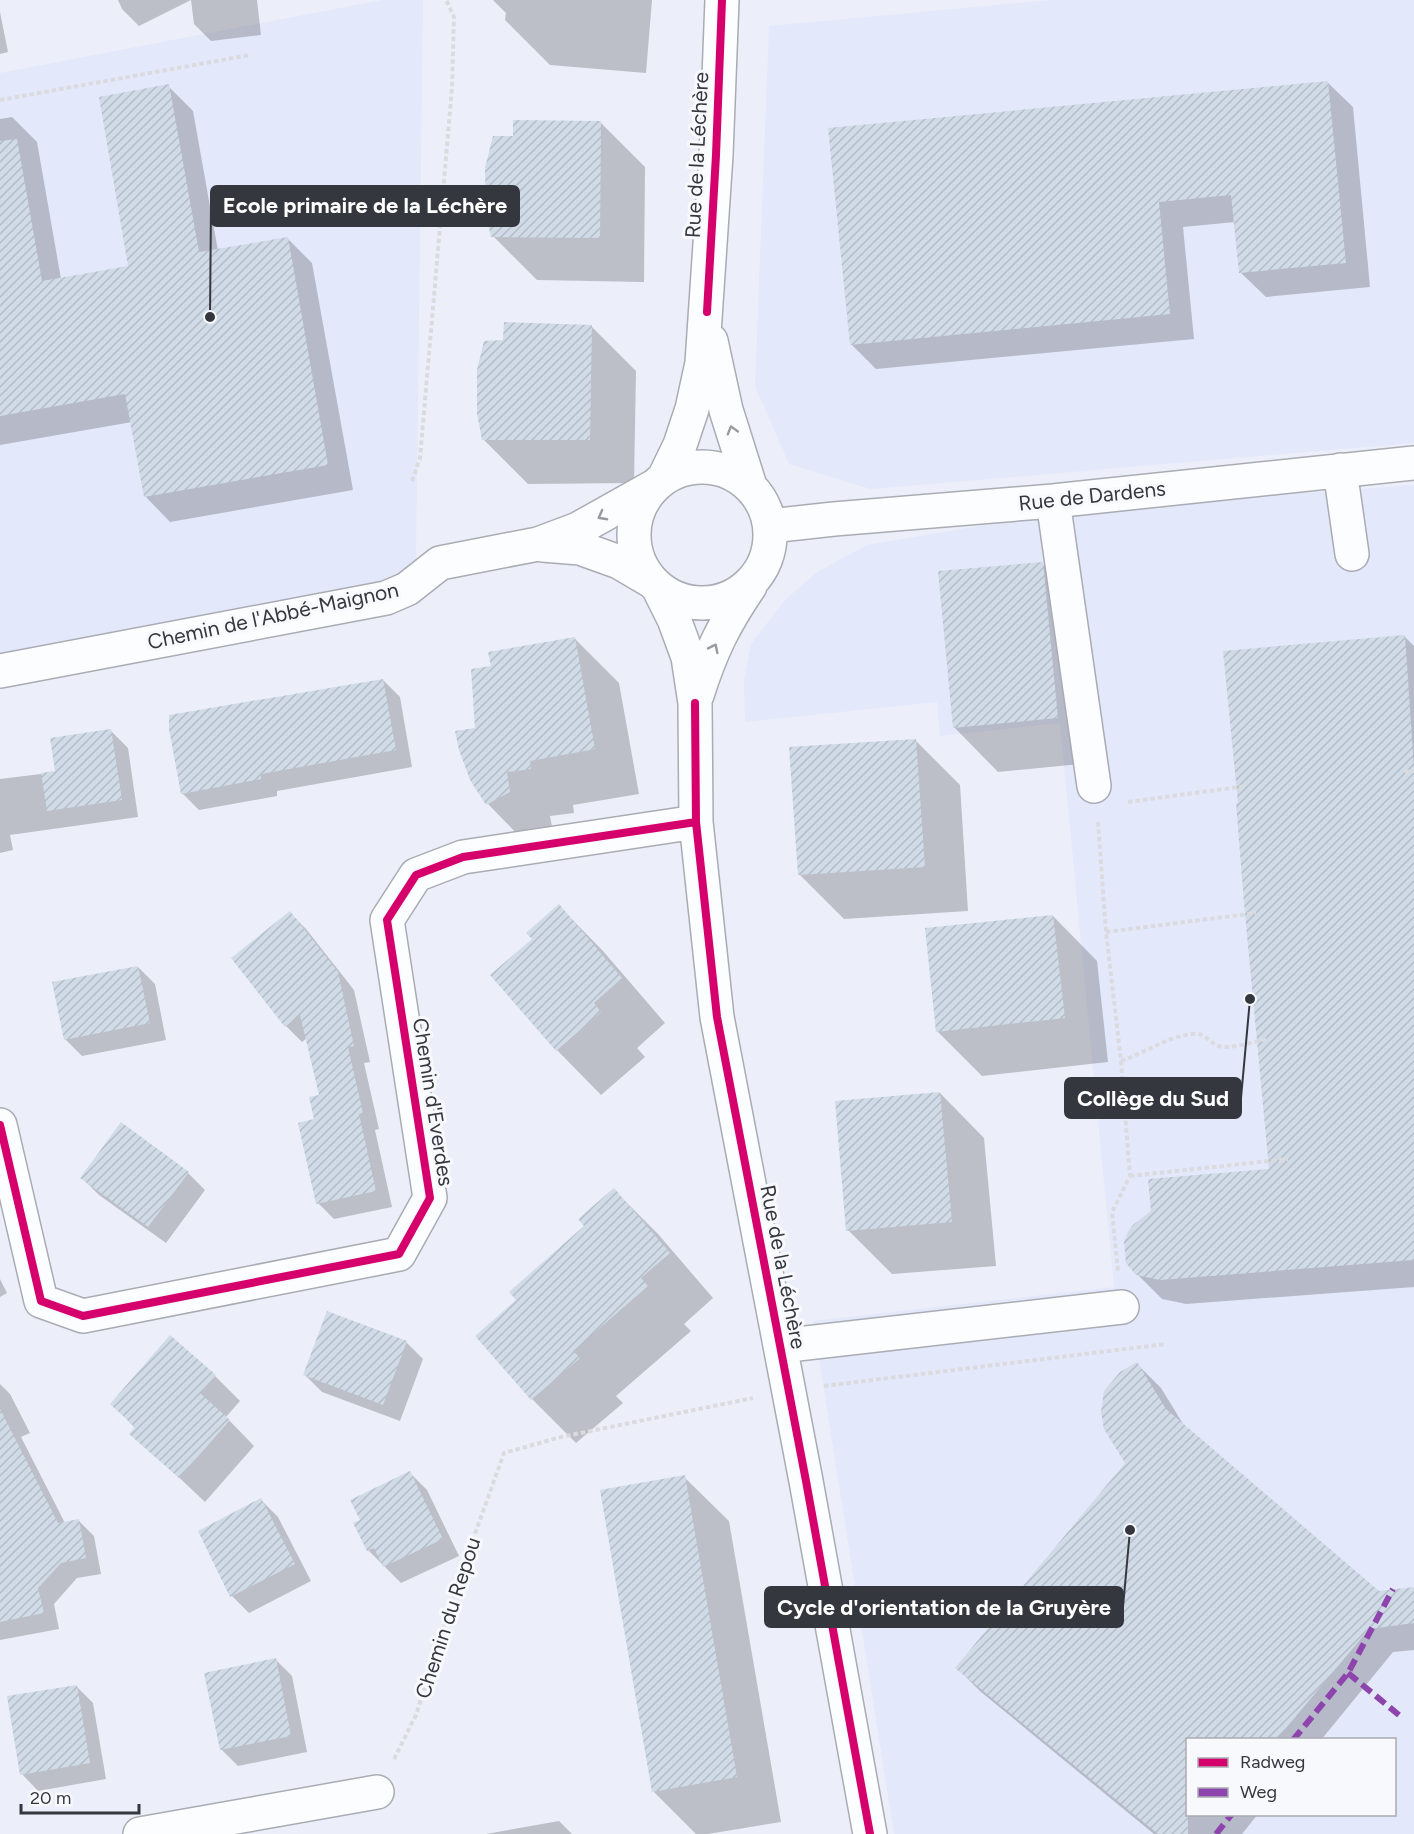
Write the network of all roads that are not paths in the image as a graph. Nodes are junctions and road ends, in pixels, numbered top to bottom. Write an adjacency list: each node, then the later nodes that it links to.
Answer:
1 (722, 0): 2 (street, Rue de la Léchère)
2 (706, 312): 5 (street, Rue de la Léchère); 6 (street, Rue de la Léchère, one-way to 2)
3 (1414, 463): 4 (street, Rue de Dardens)
4 (1340, 470): 7 (street, Rue de Dardens); 10 (street)
5 (658, 482): 6 (street); 9 (street, Chemin de l'Abbé-Maignon, one-way to 9); 12 (street)
6 (750, 486): 8 (street)
7 (1053, 501): 8 (street, Rue de Dardens); 15 (street)
8 (770, 526): 11 (street)
9 (538, 544): 12 (street, Chemin de l'Abbé-Maignon); 13 (street, Chemin de l'Abbé-Maignon)
10 (1352, 554)
11 (755, 579): 12 (street); 14 (street, Rue de la Léchère, one-way to 11)
12 (655, 585): 14 (street, Rue de la Léchère)
13 (0, 671)
14 (695, 703): 16 (street, Rue de la Léchère)
15 (1095, 796)
16 (696, 822): 17 (street, Chemin d'Everdes); 19 (street, Rue de la Léchère)
17 (0, 1125)
18 (1122, 1307): 19 (street)
19 (780, 1346): 22 (street, Rue de la Léchère)
20 (377, 1792): 21 (street)
21 (140, 1834)
22 (870, 1834)

